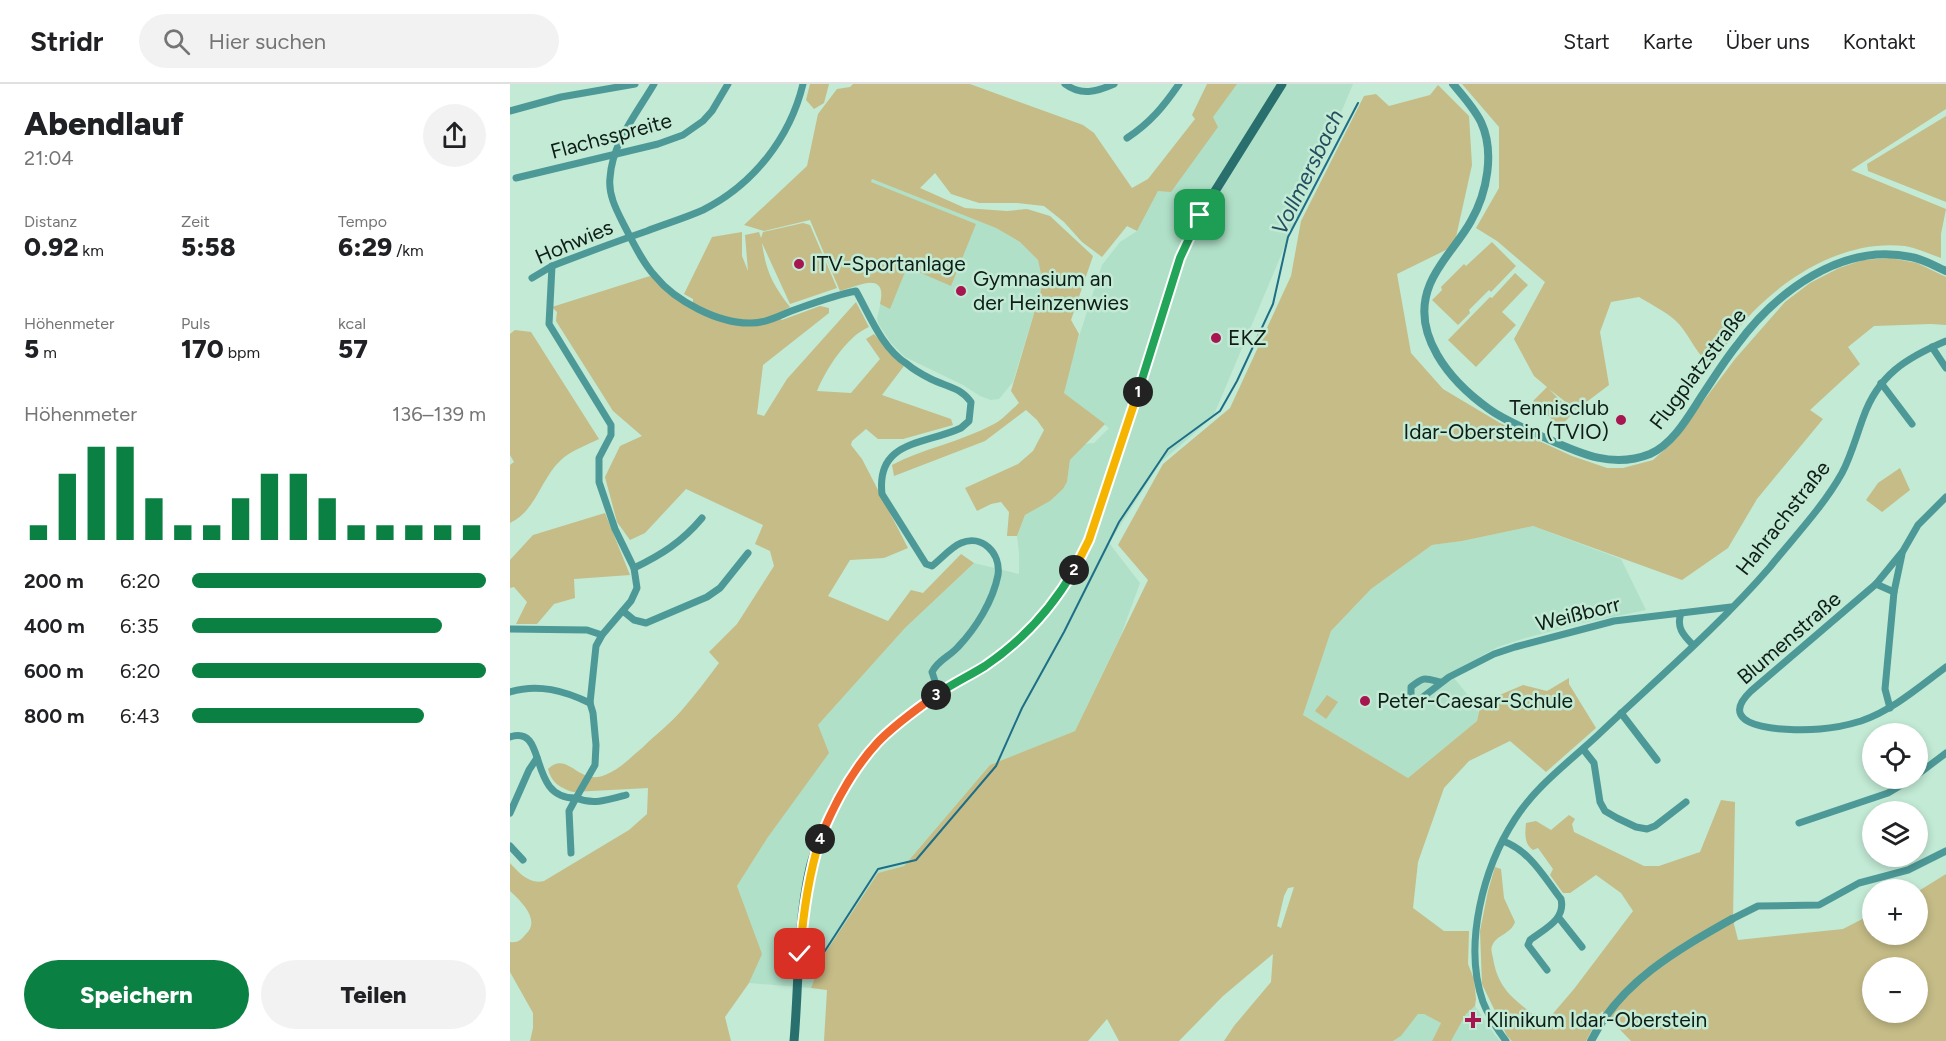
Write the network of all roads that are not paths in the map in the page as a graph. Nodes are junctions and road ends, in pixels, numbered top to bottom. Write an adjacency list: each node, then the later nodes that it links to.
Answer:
1 (634, 84): 10 (street)
2 (654, 84): 12 (street)
3 (728, 84): 12 (street, Flachsspreite)
4 (803, 84): 14 (street, Hohwies)
5 (1065, 84): 6 (street)
6 (1114, 84)
7 (1179, 84): 11 (street)
8 (1282, 84): 41 (main road)
9 (1454, 84): 16 (street, Flugplatzstraße)
10 (510, 111)
11 (1127, 138)
12 (613, 154): 13 (street, Flachsspreite); 14 (street, Hohwies)
13 (516, 178)
14 (630, 237): 15 (street, Hohwies); 41 (street)
15 (552, 266): 17 (street, Hohwies); 27 (street)
16 (1946, 271)
17 (532, 278)
18 (1946, 341): 19 (street, Hahrachstraße)
19 (1932, 347): 20 (street); 21 (street, Hahrachstraße)
20 (1946, 368)
21 (1881, 383): 22 (street); 30 (street, Hahrachstraße)
22 (1912, 424)
23 (1946, 497): 25 (street, Blumenstraße)
24 (702, 518): 27 (street)
25 (1903, 551): 28 (street, Blumenstraße); 29 (street)
26 (748, 553): 32 (street)
27 (634, 568): 32 (street)
28 (1876, 584): 29 (street); 43 (street, Blumenstraße)
29 (1894, 592): 43 (street)
30 (1731, 607): 31 (street, Weißborr); 34 (street, Hahrachstraße)
31 (1704, 610): 33 (street, Weißborr); 34 (street)
32 (623, 611): 36 (street)
33 (1681, 613): 37 (street); 39 (street, Weißborr)
34 (1714, 624): 37 (street, Hahrachstraße)
35 (510, 629): 36 (street)
36 (602, 635): 42 (street)
37 (1693, 645): 44 (street, Hahrachstraße)
38 (1946, 667): 43 (street, Blumenstraße)
39 (1440, 682)
40 (510, 692): 42 (street)
41 (939, 693): 66 (main road)
42 (590, 703): 53 (street)
43 (1890, 708)
44 (1621, 713): 46 (street, Hahrachstraße); 49 (street)
45 (510, 737): 48 (street)
46 (1583, 749): 54 (street); 57 (street, Hahrachstraße)
47 (1946, 753): 50 (street)
48 (537, 758): 53 (street); 55 (street)
49 (1657, 760)
50 (1928, 767)
51 (1895, 789): 56 (street)
52 (626, 795): 53 (street)
53 (576, 798): 60 (street)
54 (1686, 802)
55 (510, 813)
56 (1799, 823)
57 (1503, 841): 62 (street); 67 (street, Hahrachstraße)
58 (510, 846): 61 (street)
59 (1946, 851): 63 (street)
60 (571, 853)
61 (523, 860)
62 (1560, 918): 64 (street); 65 (street)
63 (1732, 919): 68 (street)
64 (1582, 947)
65 (1547, 970)
66 (794, 1041)
67 (1506, 1041)
68 (1591, 1041)

